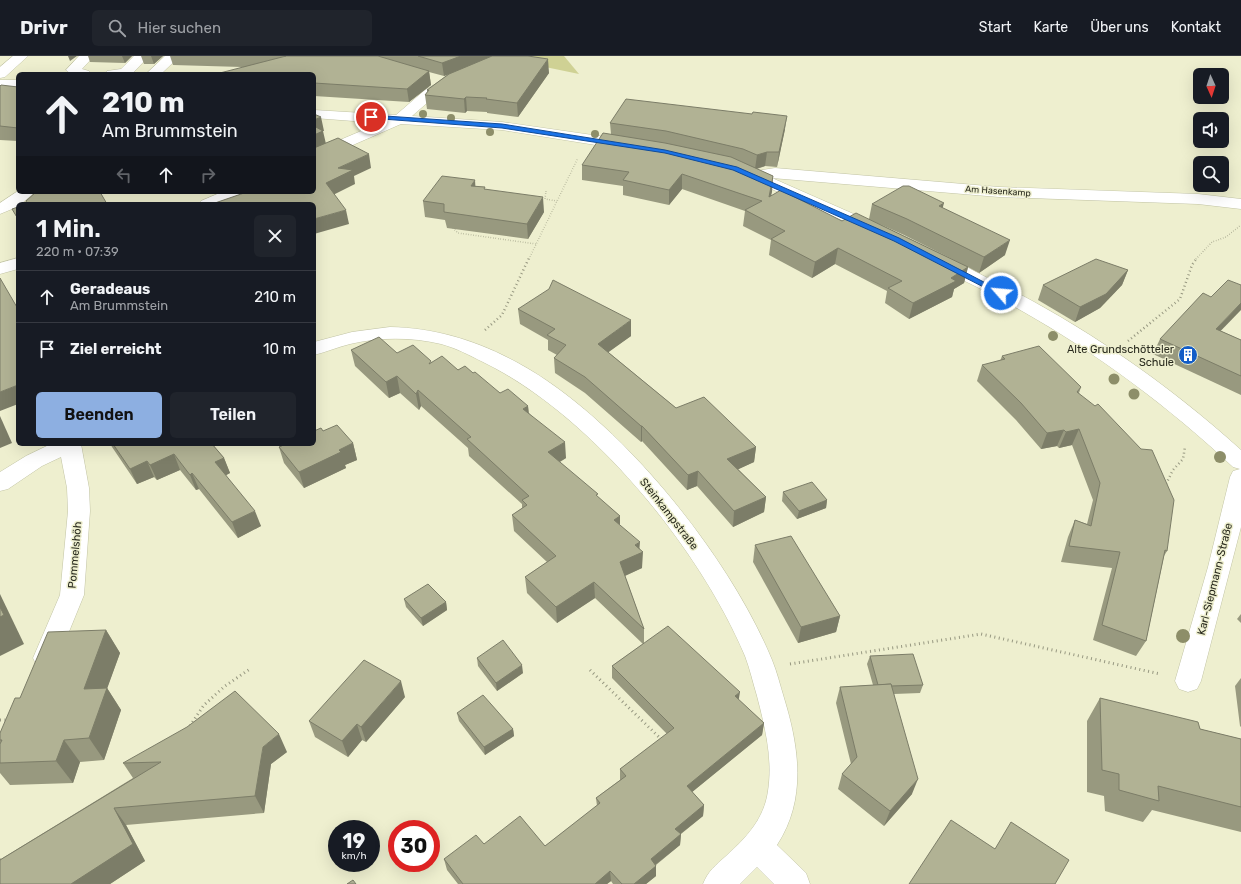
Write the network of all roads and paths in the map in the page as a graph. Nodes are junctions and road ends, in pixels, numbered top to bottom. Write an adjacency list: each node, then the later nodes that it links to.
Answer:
1 (21, 56): 10 (street)
2 (87, 56): 5 (street)
3 (142, 56): 6 (street)
4 (173, 56): 7 (street)
5 (78, 72)
6 (126, 72)
7 (155, 72)
8 (459, 77): 11 (street)
9 (430, 79): 11 (street)
10 (0, 81): 12 (street)
11 (445, 83): 14 (street)
12 (16, 84)
13 (316, 114): 14 (street)
14 (400, 119): 15 (street); 17 (street)
15 (588, 138): 16 (street); 25 (path)
16 (643, 148)
17 (316, 156)
18 (735, 168): 19 (street)
19 (756, 177): 27 (street, Am Hasenkamp); 31 (street)
20 (16, 185): 24 (street)
21 (546, 191): 25 (path)
22 (24, 194): 28 (street)
23 (231, 194): 26 (street)
24 (0, 199)
25 (557, 201): 32 (path)
26 (212, 202)
27 (1241, 204)
28 (0, 209)
29 (1241, 225): 36 (path)
30 (453, 227): 32 (path)
31 (890, 236)
32 (536, 244): 37 (path)
33 (924, 254): 39 (street)
34 (16, 264): 35 (street)
35 (0, 269)
36 (1124, 344)
37 (468, 346): 38 (street, Steinkampstraße); 46 (street, Steinkampstraße)
38 (316, 348)
39 (1194, 418): 42 (street); 45 (path)
40 (66, 446): 44 (street)
41 (70, 446): 49 (street, Pommelshöh)
42 (1241, 462)
43 (1241, 477): 50 (street, Karl-Siepmann-Straße)
44 (0, 483)
45 (1164, 486)
46 (762, 668): 50 (path); 55 (street, Steinkampstraße)
47 (250, 669): 53 (path)
48 (590, 670): 54 (path)
49 (35, 679)
50 (1188, 681)
51 (0, 720): 52 (path)
52 (14, 720)
53 (186, 732)
54 (668, 746)
55 (757, 846): 56 (street, Steinkampstraße); 57 (street)
56 (718, 884)
57 (795, 884)

